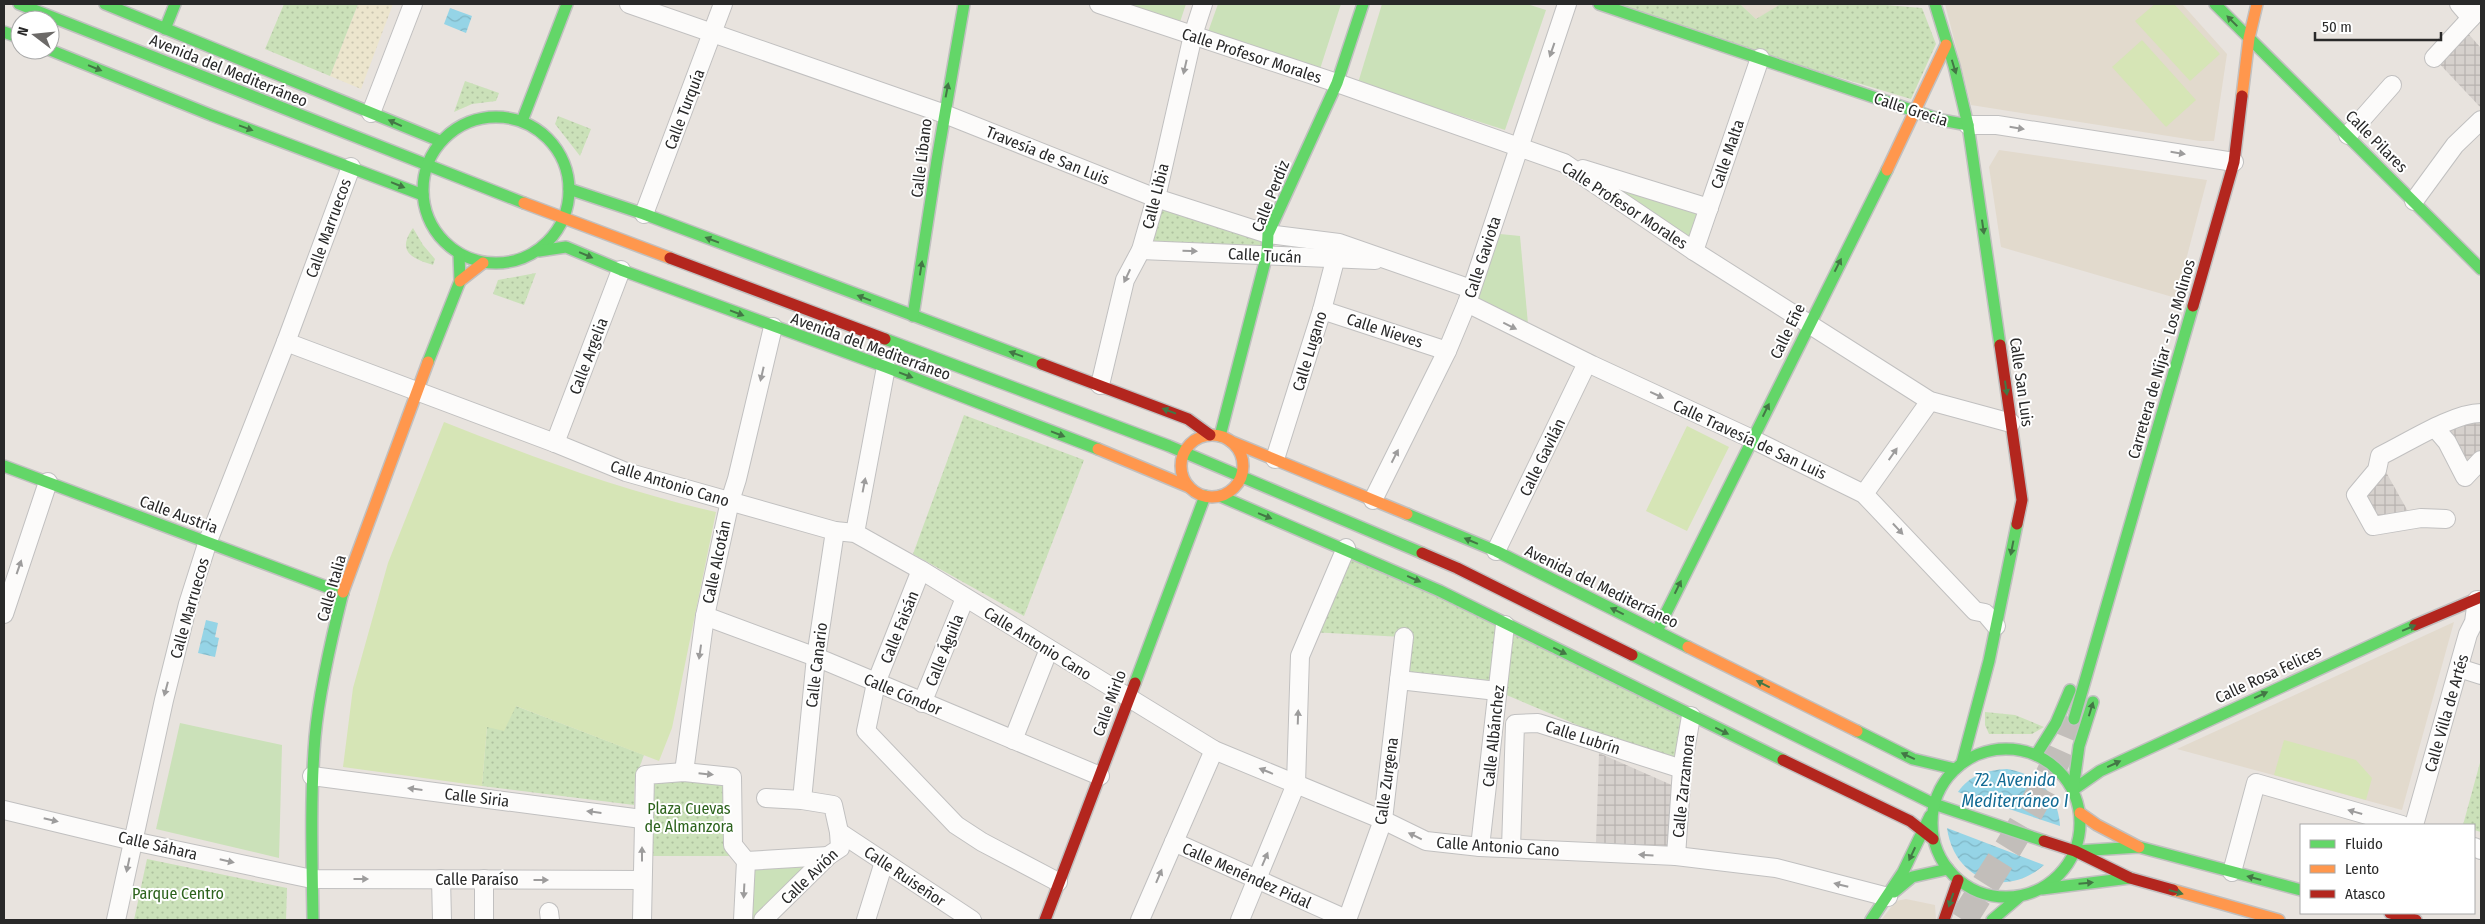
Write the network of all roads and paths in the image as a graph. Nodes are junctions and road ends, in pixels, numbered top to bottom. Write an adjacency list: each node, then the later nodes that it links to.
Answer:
1 (19, 4): 40 (street, Avenida del Mediterráneo)
2 (105, 4): 19 (street, Avenida del Mediterráneo)
3 (175, 4): 19 (street)
4 (413, 4): 30 (street)
5 (567, 4): 32 (street)
6 (629, 4): 20 (street, Travesía de San Luis)
7 (723, 4): 20 (street, Calle Turquía)
8 (964, 4): 31 (street, Calle Líbano, one-way to 8)
9 (1099, 4): 21 (street, Calle Profesor Morales)
10 (1203, 4): 21 (street, Calle Libia)
11 (1363, 4): 27 (street, Calle Perdiz)
12 (1568, 4): 37 (street, Calle Gaviota, one-way to 37)
13 (1600, 4): 25 (street, Calle Grecia)
14 (1935, 4): 23 (street, Calle San Luis)
15 (2215, 4): 22 (street, Calle Pilares, one-way to 15)
16 (2257, 4): 22 (street, Carretera de Níjar - Los Molinos)
17 (2459, 4): 18 (street)
18 (2476, 13): 26 (street)
19 (165, 29): 30 (street, Avenida del Mediterráneo)
20 (712, 34): 31 (street, Travesía de San Luis); 47 (street, Calle Turquía)
21 (1193, 35): 27 (street, Calle Profesor Morales); 44 (street, Calle Libia, one-way to 44)
22 (2249, 38): 35 (street, Calle Pilares); 38 (street, Carretera de Níjar - Los Molinos)
23 (1946, 45): 29 (street, Calle Eñe); 33 (street, Calle San Luis, one-way to 33)
24 (60, 54): 41 (street, one-way to 41)
25 (1760, 58): 29 (street, Calle Grecia); 46 (street, Calle Malta)
26 (2434, 58)
27 (1337, 83): 37 (street, Calle Profesor Morales); 49 (street, Calle Perdiz)
28 (2392, 85): 35 (street)
29 (1916, 112): 33 (street, Calle Grecia); 63 (street, Calle Eñe, one-way to 29)
30 (372, 113): 36 (street, Avenida del Mediterráneo, one-way to 30)
31 (942, 113): 44 (street, Travesía de San Luis); 62 (street, Calle Líbano, one-way to 31)
32 (522, 121): 36 (street, Avenida del Mediterráneo); 42 (street, Avenida del Mediterráneo)
33 (1968, 125): 38 (street, Calle Grecia, one-way to 38); 73 (street, Calle San Luis, one-way to 73)
34 (2477, 131): 45 (street)
35 (2348, 135): 45 (street, Calle Pilares)
36 (440, 141): 40 (street, Avenida del Mediterráneo)
37 (1518, 145): 39 (street, Calle Profesor Morales); 60 (street, Calle Gaviota)
38 (2234, 162): 75 (street, Carretera de Níjar - Los Molinos)
39 (1564, 163): 46 (street); 51 (street, Calle Profesor Morales)
40 (427, 166): 43 (street, Avenida del Mediterráneo); 48 (street, Avenida del Mediterráneo)
41 (351, 167): 43 (street, one-way to 43); 65 (street, Calle Marruecos)
42 (569, 189): 47 (street, Avenida del Mediterráneo); 48 (street, Avenida del Mediterráneo)
43 (423, 195): 54 (street, Avenida del Mediterráneo)
44 (1156, 198): 49 (street, Travesía de San Luis); 50 (street, Calle Libia)
45 (2414, 201): 57 (street, Calle Pilares)
46 (1709, 208): 51 (street, Calle Malta)
47 (644, 214): 62 (street, Avenida del Mediterráneo, one-way to 47)
48 (564, 218): 52 (street, Avenida del Mediterráneo); 79 (street, Avenida del Mediterráneo)
49 (1268, 234): 53 (street, Travesía de San Luis); 55 (street, Calle Perdiz)
50 (1141, 250): 55 (street, Calle Tucán, one-way to 55); 69 (street, Calle Libia, one-way to 69)
51 (1694, 250): 63 (street, Calle Profesor Morales)
52 (539, 251): 56 (street, Avenida del Mediterráneo); 58 (street, Avenida del Mediterráneo, one-way to 58)
53 (1337, 251): 55 (street, Calle Tucán); 60 (street, Calle Tucán); 61 (street, Calle Lugano)
54 (459, 254): 56 (street, Avenida del Mediterráneo); 59 (street, Calle Italia)
55 (1267, 254): 76 (street, Calle Perdiz)
56 (483, 263): 59 (street)
57 (2481, 269)
58 (621, 270): 64 (street, Avenida del Mediterráneo, one-way to 64); 78 (street, Calle Argelia)
59 (460, 280): 70 (street, Calle Italia)
60 (1469, 296): 66 (street, Calle Gaviota); 67 (street, Calle Travesía de San Luis, one-way to 67)
61 (1322, 310): 66 (street, Calle Nieves); 80 (street, Calle Lugano)
62 (913, 316): 69 (street, Avenida del Mediterráneo, one-way to 62)
63 (1809, 322): 71 (street, Calle Profesor Morales); 77 (street, Calle Eñe, one-way to 63)
64 (773, 327): 68 (street, Avenida del Mediterráneo); 91 (street, Calle Alcotán, one-way to 91)
65 (286, 342): 70 (street, Calle Antonio Cano); 95 (street, Calle Marruecos)
66 (1447, 351): 90 (street, Calle Gaviota, one-way to 66)
67 (1588, 363): 77 (street, Calle Travesía de San Luis, one-way to 77); 97 (street, Calle Gavilán)
68 (886, 367): 86 (street, Avenida del Mediterráneo, one-way to 86); 94 (street, one-way to 68)
69 (1100, 385): 76 (street, Avenida del Mediterráneo, one-way to 69)
70 (418, 392): 78 (street, Calle Antonio Cano); 99 (street, Calle Italia)
71 (1930, 401): 73 (street, Calle Profesor Morales); 87 (street, one-way to 71)
72 (2481, 413): 74 (street)
73 (2011, 423): 105 (street, Calle San Luis, one-way to 105)
74 (2436, 428): 81 (street); 92 (street)
75 (2156, 435): 82 (street); 109 (street); 121 (street, Carretera de Níjar - Los Molinos)
76 (1220, 437): 79 (street); 80 (street, Avenida del Mediterráneo); 84 (street, Avenida del Mediterráneo)
77 (1752, 439): 87 (street, Calle Travesía de San Luis); 106 (street, Calle Eñe, one-way to 77)
78 (555, 443): 91 (street, Calle Antonio Cano)
79 (1184, 454): 84 (street, Avenida del Mediterráneo); 86 (street)
80 (1275, 459): 90 (street, Avenida del Mediterráneo)
81 (2481, 460)
82 (2160, 463)
83 (4, 466): 85 (street, Calle Austria)
84 (1242, 477): 89 (street); 134 (street, Avenida del Mediterráneo)
85 (48, 482): 95 (street, Calle Austria); 102 (street, one-way to 85)
86 (1189, 487): 88 (street, Avenida del Mediterráneo)
87 (1864, 494): 105 (street, Calle Travesía de San Luis, one-way to 105)
88 (1205, 496): 89 (street, Avenida del Mediterráneo); 118 (street, Calle Mirlo)
89 (1220, 496): 96 (street, Avenida del Mediterráneo, one-way to 96)
90 (1373, 500): 97 (street, Avenida del Mediterráneo, one-way to 90)
91 (730, 501): 93 (street, Calle Antonio Cano); 103 (street, Calle Alcotán)
92 (2446, 519)
93 (835, 531): 94 (street, Calle Antonio Cano); 110 (street, Calle Canario)
94 (855, 533): 98 (street, Calle Antonio Cano)
95 (208, 541): 99 (street, Calle Austria); 144 (street, Calle Marruecos, one-way to 144)
96 (1346, 548): 104 (street, Avenida del Mediterráneo, one-way to 104); 130 (street, one-way to 96)
97 (1496, 551): 106 (street, Avenida del Mediterráneo, one-way to 97)
98 (921, 570): 100 (street, Calle Antonio Cano); 114 (street, Calle Faisán)
99 (343, 593): 128 (street, Calle Italia)
100 (965, 598): 108 (street, Calle Antonio Cano); 119 (street, Calle Águila)
101 (2479, 598): 111 (street, Calle Villa de Artés); 131 (street, Calle Rosa Felices, one-way to 101)
102 (4, 614)
103 (705, 616): 110 (street, Calle Cóndor); 127 (street, Calle Alcotán, one-way to 127)
104 (1505, 625): 117 (street, Calle Albánchez); 120 (street, Avenida del Mediterráneo, one-way to 120)
105 (1996, 626): 125 (street, Calle San Luis)
106 (1657, 631): 125 (street, Avenida del Mediterráneo, one-way to 106)
107 (1404, 637): 113 (street, Calle Zurgena)
108 (1048, 649): 118 (street, Calle Antonio Cano); 122 (street)
109 (2080, 655)
110 (816, 657): 114 (street, Calle Cóndor); 133 (street, Calle Canario)
111 (2459, 668): 112 (street); 140 (street, Calle Villa de Artés)
112 (2481, 674)
113 (1399, 680): 117 (street); 138 (street, Calle Zurgena)
114 (876, 683): 119 (street, Calle Cóndor); 163 (street, Calle Faisán)
115 (2072, 683): 124 (street)
116 (2096, 690): 131 (street, one-way to 116)
117 (1498, 691): 146 (street, Calle Albánchez)
118 (1128, 699): 123 (street, Calle Antonio Cano); 129 (street, Calle Mirlo)
119 (922, 703): 122 (street, Calle Cóndor)
120 (1690, 716): 126 (street, Calle Zarzamora); 141 (street, Avenida del Mediterráneo, one-way to 141)
121 (2074, 719)
122 (1013, 740): 129 (street, Calle Cóndor)
123 (1214, 750): 130 (street, Calle Antonio Cano, one-way to 123); 145 (street)
124 (2036, 755): 125 (street, Avenida del Mediterráneo); 131 (street, Avenida del Mediterráneo)
125 (1958, 766): 134 (street, Avenida del Mediterráneo)
126 (1682, 769): 148 (street, Calle Lubrín); 151 (street, Calle Zarzamora)
127 (684, 772): 137 (street); 152 (street, one-way to 152)
128 (312, 776): 137 (street, Calle Siria, one-way to 128); 157 (street, Calle Italia)
129 (1100, 776): 163 (street, Calle Mirlo)
130 (1296, 784): 138 (street, Calle Antonio Cano); 161 (street, one-way to 130)
131 (2073, 790): 136 (street, Avenida del Mediterráneo)
132 (766, 798): 133 (street, Calle Avión)
133 (802, 800): 142 (street, Calle Avión)
134 (1934, 807): 141 (street); 143 (street, Avenida del Mediterráneo); 149 (street, Avenida del Mediterráneo)
135 (4, 810): 144 (street, Calle Sáhara, one-way to 144)
136 (2080, 812): 147 (street); 149 (street, Avenida del Mediterráneo)
137 (642, 819): 160 (street, one-way to 137)
138 (1383, 820): 146 (street, Calle Antonio Cano, one-way to 138); 182 (street, Calle Zurgena)
139 (2399, 824): 155 (street, one-way to 155)
140 (2414, 824)
141 (1923, 831): 143 (street, Avenida del Mediterráneo); 166 (street, one-way to 166)
142 (840, 832): 150 (street, Calle Avión); 153 (street, Calle Ruiseñor)
143 (1933, 839): 154 (street, Avenida del Mediterráneo)
144 (133, 840): 157 (street, Calle Sáhara, one-way to 157); 171 (street, Calle Marruecos, one-way to 171)
145 (1174, 842): 161 (street, Calle Menéndez Pidal); 180 (street, one-way to 145)
146 (1480, 847): 148 (street, Calle Antonio Cano)
147 (2139, 847): 149 (street, Avenida del Mediterráneo); 155 (street, Avenida del Mediterráneo)
148 (1511, 848): 151 (street, Calle Antonio Cano, one-way to 148)
149 (2075, 852): 156 (street, Avenida del Mediterráneo); 164 (street, Avenida del Mediterráneo)
150 (828, 856): 152 (street); 170 (street, Calle Avión)
151 (1676, 856): 166 (street, Calle Antonio Cano, one-way to 151)
152 (746, 861): 176 (street, one-way to 176)
153 (884, 862): 177 (street); 178 (street, Calle Ruiseñor)
154 (1948, 870): 162 (street, Avenida del Mediterráneo); 166 (street)
155 (2232, 872): 165 (street, Avenida del Mediterráneo, one-way to 155)
156 (2130, 878): 164 (street, one-way to 156); 168 (street, Avenida del Mediterráneo, one-way to 168)
157 (312, 879): 158 (street, Calle Paraíso, one-way to 158); 172 (street, Calle Italia)
158 (441, 879): 159 (street, Calle Paraíso); 173 (street)
159 (484, 879): 160 (street, Calle Paraíso, one-way to 160); 174 (street)
160 (642, 880): 175 (street)
161 (1256, 880): 181 (street); 182 (street, Calle Menéndez Pidal)
162 (1958, 880): 167 (street, Avenida del Mediterráneo); 184 (street, one-way to 184)
163 (1058, 882): 179 (street, Calle Mirlo)
164 (2042, 889): 167 (street, Avenida del Mediterráneo)
165 (2300, 890)
166 (1888, 897): 183 (street)
167 (2019, 897): 185 (street)
168 (2222, 912): 186 (street, Avenida del Mediterráneo)
169 (2394, 914): 187 (street)
170 (769, 918)
171 (116, 920)
172 (313, 920)
173 (442, 920)
174 (484, 920)
175 (642, 920)
176 (743, 920)
177 (866, 920)
178 (972, 920)
179 (1045, 920)
180 (1140, 920)
181 (1240, 920)
182 (1347, 920)
183 (1870, 920)
184 (1944, 920)
185 (1992, 920)
186 (2279, 920)
187 (2416, 920)

